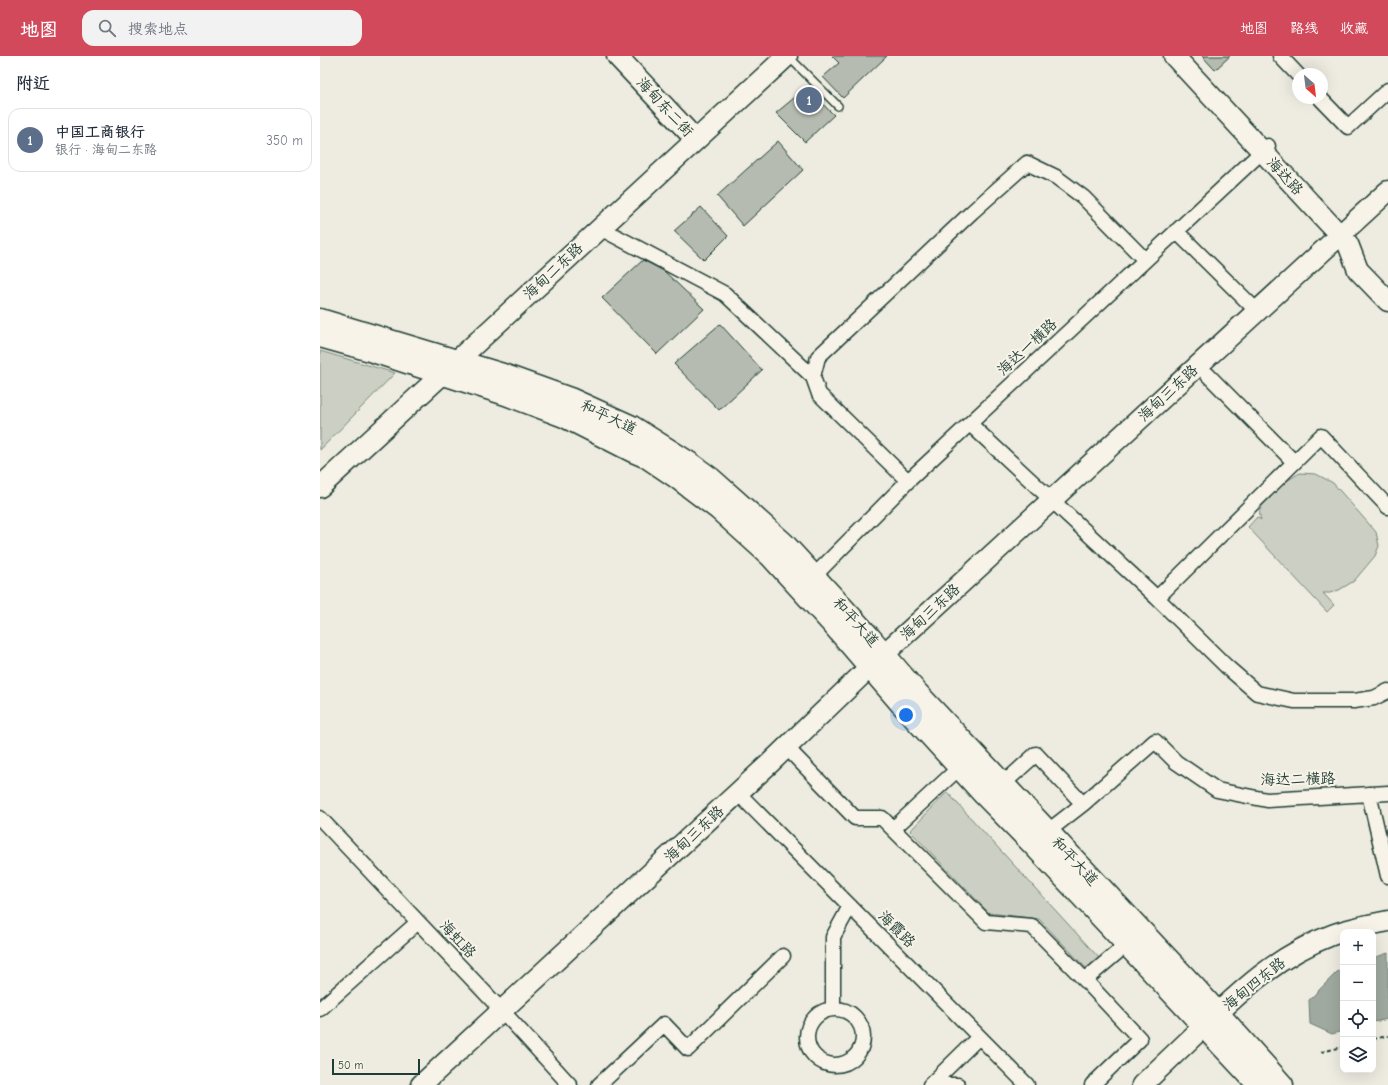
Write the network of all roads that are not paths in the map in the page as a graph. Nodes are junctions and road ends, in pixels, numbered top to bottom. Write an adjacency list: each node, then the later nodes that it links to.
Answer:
1 (617, 56): 12 (main road, 海甸东二街)
2 (625, 56): 12 (main road, 海甸东二街)
3 (776, 56): 12 (main road, 海甸二东路)
4 (787, 56): 11 (lane); 12 (main road, 海甸二东路)
5 (1174, 56): 13 (main road, 海达路)
6 (1184, 56): 13 (main road, 海达路)
7 (1280, 56): 8 (street)
8 (1292, 69)
9 (1388, 90): 10 (street)
10 (1326, 104)
11 (838, 106)
12 (695, 136): 16 (main road, 海甸二东路); 25 (main road, 海甸二东路)
13 (1265, 148): 17 (street, 海达一横路); 18 (main road, 海达路)
14 (1388, 191): 18 (main road, 海甸三东路)
15 (1388, 207): 18 (main road)
16 (600, 228): 25 (main road, 海甸二东路); 27 (street)
17 (1176, 231): 19 (street, 海达一横路); 22 (street)
18 (1347, 237): 20 (main road, 海达路); 21 (main road, 海达路); 22 (main road, 海甸三东路); 26 (main road)
19 (1145, 260): 27 (street); 28 (street, 海达一横路)
20 (1388, 284)
21 (1388, 301)
22 (1257, 311): 33 (main road, 海甸三东路)
23 (320, 320): 25 (main road, 和平大道)
24 (320, 336): 25 (main road, 和平大道)
25 (444, 365): 30 (main road, 海甸二东路); 32 (main road, 海甸二东路); 35 (main road, 和平大道); 37 (main road, 和平大道)
26 (1207, 374): 29 (street); 33 (main road)
27 (813, 377): 31 (street)
28 (970, 424): 31 (street, 海达一横路); 33 (street)
29 (1294, 462): 34 (street); 36 (street)
30 (320, 471)
31 (908, 481): 35 (street, 海达一横路)
32 (320, 487)
33 (1057, 504): 36 (street); 37 (main road)
34 (1388, 507)
35 (814, 576): 37 (main road, 和平大道)
36 (1157, 598): 38 (street)
37 (882, 665): 39 (main road); 40 (main road, 和平大道); 41 (main road, 和平大道); 61 (main road, 海甸三东路)
38 (1388, 690)
39 (791, 752): 44 (main road); 47 (street)
40 (960, 767): 47 (street); 55 (main road, 和平大道)
41 (1003, 784): 45 (street); 48 (main road, 和平大道)
42 (1388, 793): 43 (street, 海达二横路)
43 (1369, 794): 45 (street, 海达二横路); 49 (street)
44 (742, 797): 50 (street, 海霞路); 61 (main road)
45 (1083, 804): 48 (street)
46 (320, 818): 52 (street, 海虹路)
47 (893, 829): 58 (street)
48 (1047, 832): 62 (main road, 和平大道)
49 (1388, 876)
50 (850, 906): 60 (street); 63 (street, 海霞路)
51 (1388, 921): 62 (main road, 海甸四东路)
52 (418, 922): 59 (street); 61 (street, 海虹路)
53 (1388, 933): 54 (main road)
54 (1376, 935)
55 (1128, 944): 58 (street); 62 (main road, 和平大道)
56 (1340, 945): 62 (main road, 海甸四东路)
57 (783, 956): 68 (street)
58 (1085, 980): 71 (street)
59 (320, 1009)
60 (833, 1009)
61 (504, 1013): 65 (main road, 海甸三东路); 66 (main road); 67 (street, 海虹路)
62 (1214, 1024): 72 (main road, 海甸四东路); 73 (main road, 海甸四东路); 74 (main road, 和平大道); 75 (main road, 和平大道)
63 (979, 1037): 64 (street); 70 (street, 海霞路)
64 (931, 1084): 69 (street)
65 (421, 1085)
66 (431, 1085)
67 (570, 1085)
68 (599, 1085)
69 (958, 1085)
70 (1027, 1085)
71 (1092, 1085)
72 (1142, 1085)
73 (1156, 1085)
74 (1259, 1085)
75 (1282, 1085)

